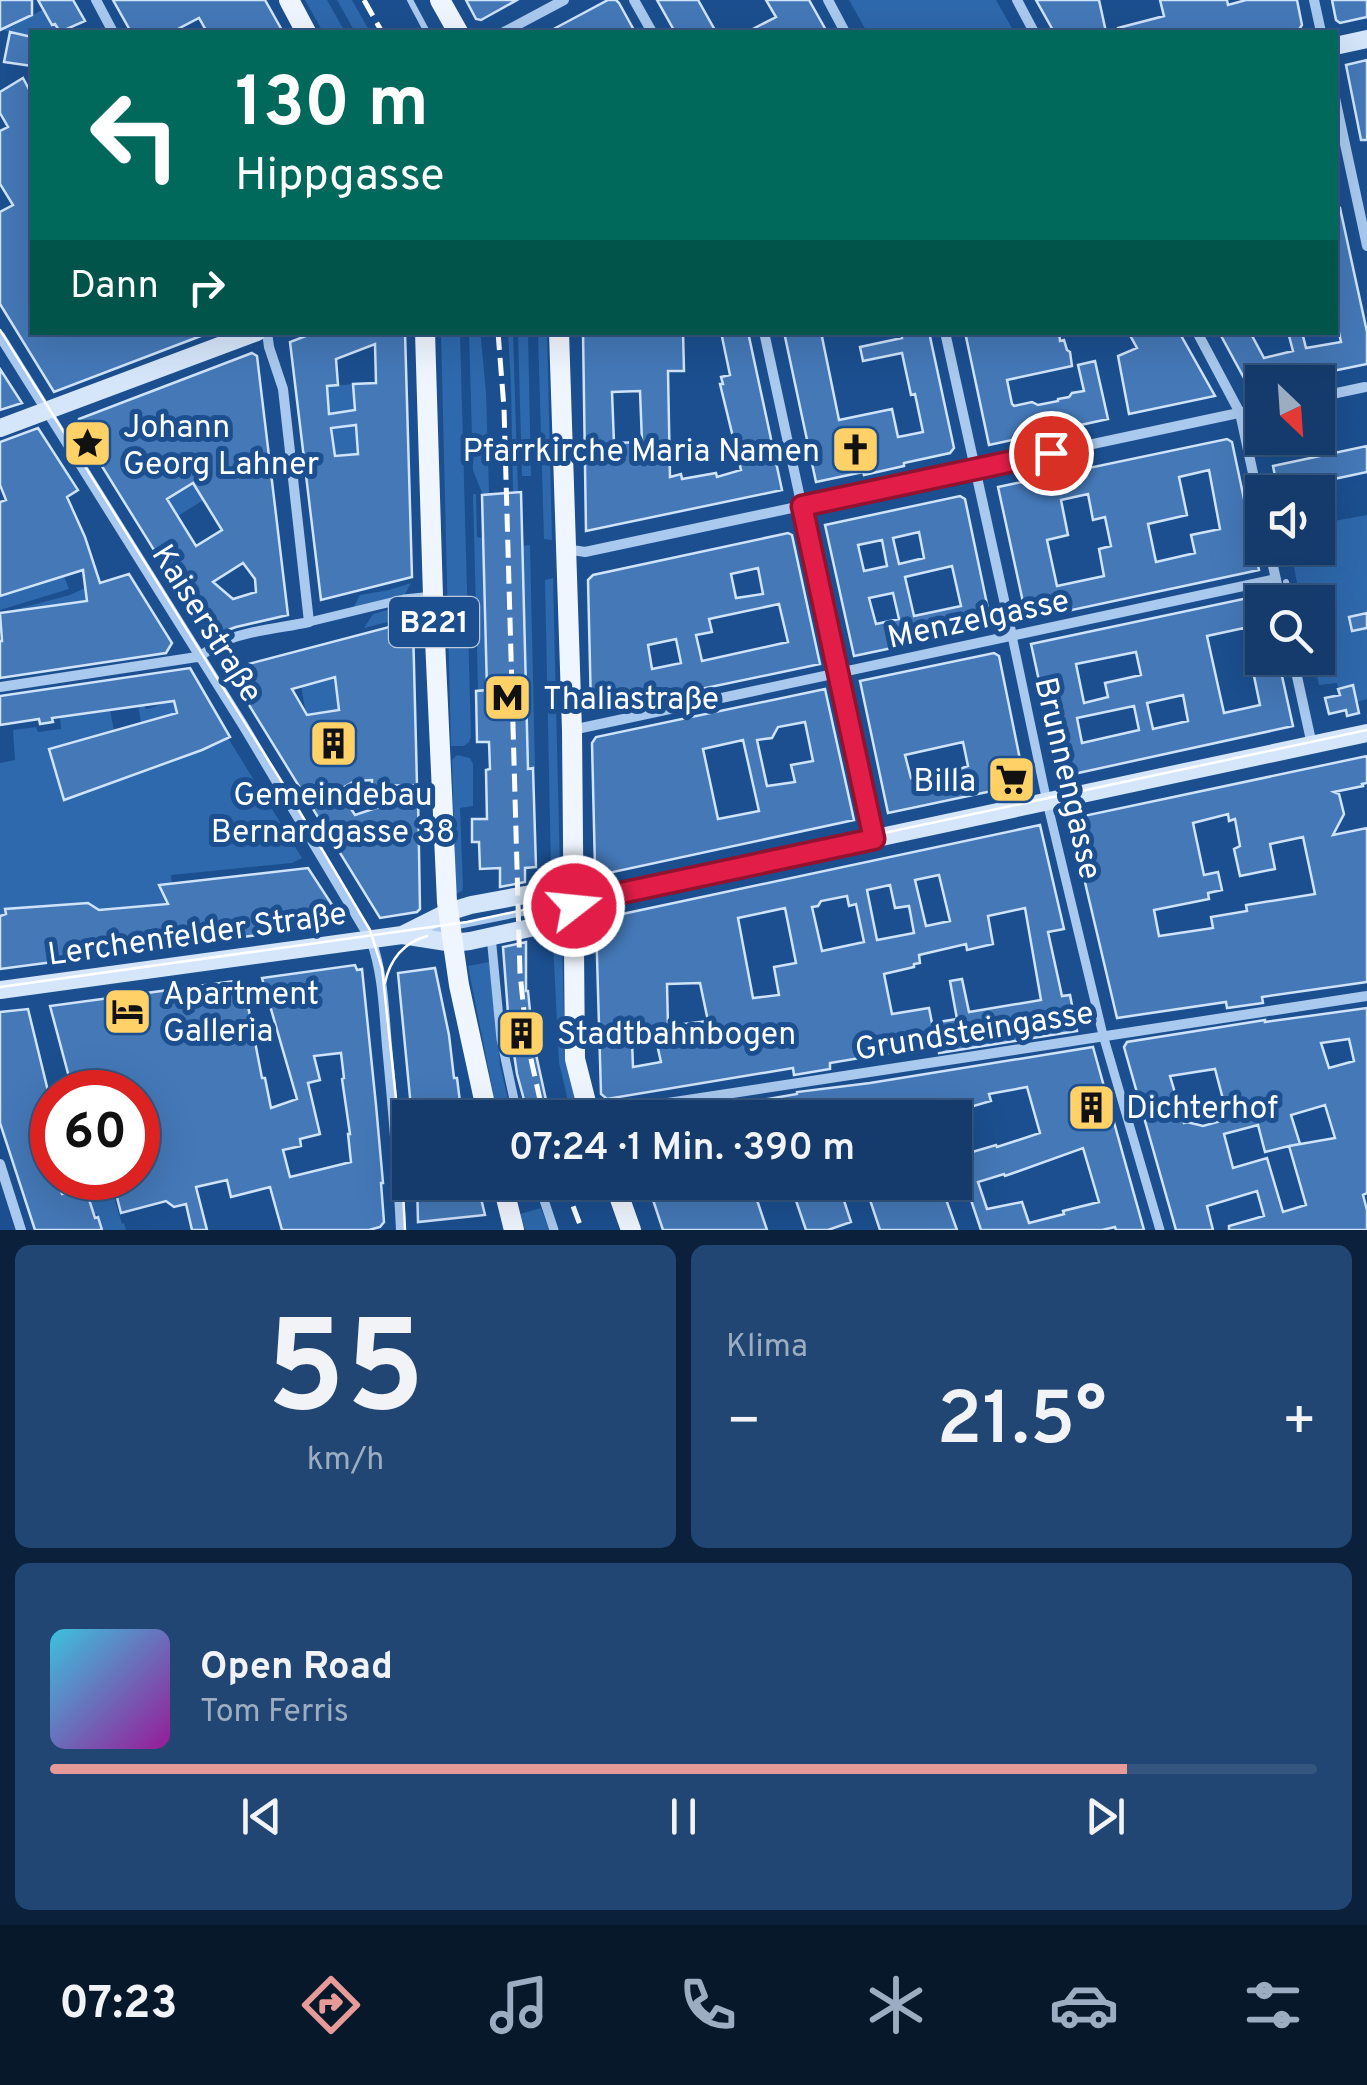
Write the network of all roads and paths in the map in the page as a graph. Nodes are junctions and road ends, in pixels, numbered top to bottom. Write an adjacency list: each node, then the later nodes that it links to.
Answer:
1 (96, 0): 10 (street)
2 (288, 0): 11 (main road)
3 (410, 0): 12 (lane)
4 (440, 0): 13 (main road)
5 (564, 0): 14 (street)
6 (634, 0): 15 (street)
7 (828, 0): 16 (street)
8 (1016, 0): 17 (street)
9 (1314, 0): 18 (street)
10 (113, 30)
11 (305, 30)
12 (426, 30)
13 (457, 30)
14 (508, 30)
15 (651, 30)
16 (844, 30)
17 (1033, 30)
18 (1320, 30)
19 (1367, 40): 20 (main road)
20 (1338, 45)
21 (1338, 112): 22 (street)
22 (1367, 246)
23 (248, 335): 33 (main road)
24 (267, 335): 46 (street)
25 (425, 335): 45 (main road, B221)
26 (559, 335): 40 (main road)
27 (765, 335): 39 (street)
28 (946, 335): 37 (street, Brunnengasse)
29 (1199, 335): 35 (street)
30 (0, 336): 33 (street, Kaiserstraße)
31 (1365, 387): 32 (street)
32 (1335, 393)
33 (47, 412): 36 (main road); 48 (street, Kaiserstraße)
34 (1245, 412): 35 (street)
35 (1240, 413): 37 (street); 38 (street)
36 (0, 428)
37 (975, 470): 39 (street); 47 (street, Brunnengasse)
38 (1253, 475)
39 (802, 506): 40 (street); 49 (street)
40 (566, 550): 52 (main road)
41 (1276, 565): 42 (street)
42 (1281, 580): 43 (street); 44 (lane); 47 (street, Menzelgasse)
43 (1281, 585)
44 (1283, 585)
45 (433, 596): 46 (street); 58 (main road, B221)
46 (309, 622): 48 (street)
47 (1012, 636): 49 (street, Menzelgasse); 55 (street, Brunnengasse)
48 (200, 656): 51 (street); 61 (street, Kaiserstraße)
49 (838, 673): 52 (street, Menzelgasse); 56 (street)
50 (1297, 675): 54 (street)
51 (0, 686)
52 (572, 730): 57 (main road)
53 (1367, 734): 54 (main road)
54 (1312, 745): 55 (main road)
55 (1048, 802): 56 (main road); 64 (street, Brunnengasse)
56 (874, 839): 57 (main road)
57 (574, 902): 58 (main road); 60 (main road); 67 (main road)
58 (451, 928): 59 (main road, Lerchenfelder Straße); 59 (main road, Lerchenfelder Straße); 60 (main road); 65 (main road, B221)
59 (402, 935): 61 (main road, Lerchenfelder Straße)
60 (491, 936): 66 (street)
61 (371, 940): 62 (main road, Lerchenfelder Straße); 74 (street, Kaiserstraße)
62 (0, 990)
63 (1367, 996): 64 (street, Grundsteingasse)
64 (1104, 1036): 68 (street, Grundsteingasse); 78 (street, Brunnengasse)
65 (484, 1100)
66 (514, 1100)
67 (586, 1100)
68 (693, 1100)
69 (0, 1164): 73 (street)
70 (506, 1200): 75 (main road)
71 (544, 1200): 76 (street)
72 (620, 1200): 77 (main road)
73 (21, 1230)
74 (401, 1230)
75 (514, 1230)
76 (554, 1230)
77 (630, 1230)
78 (1160, 1230)

